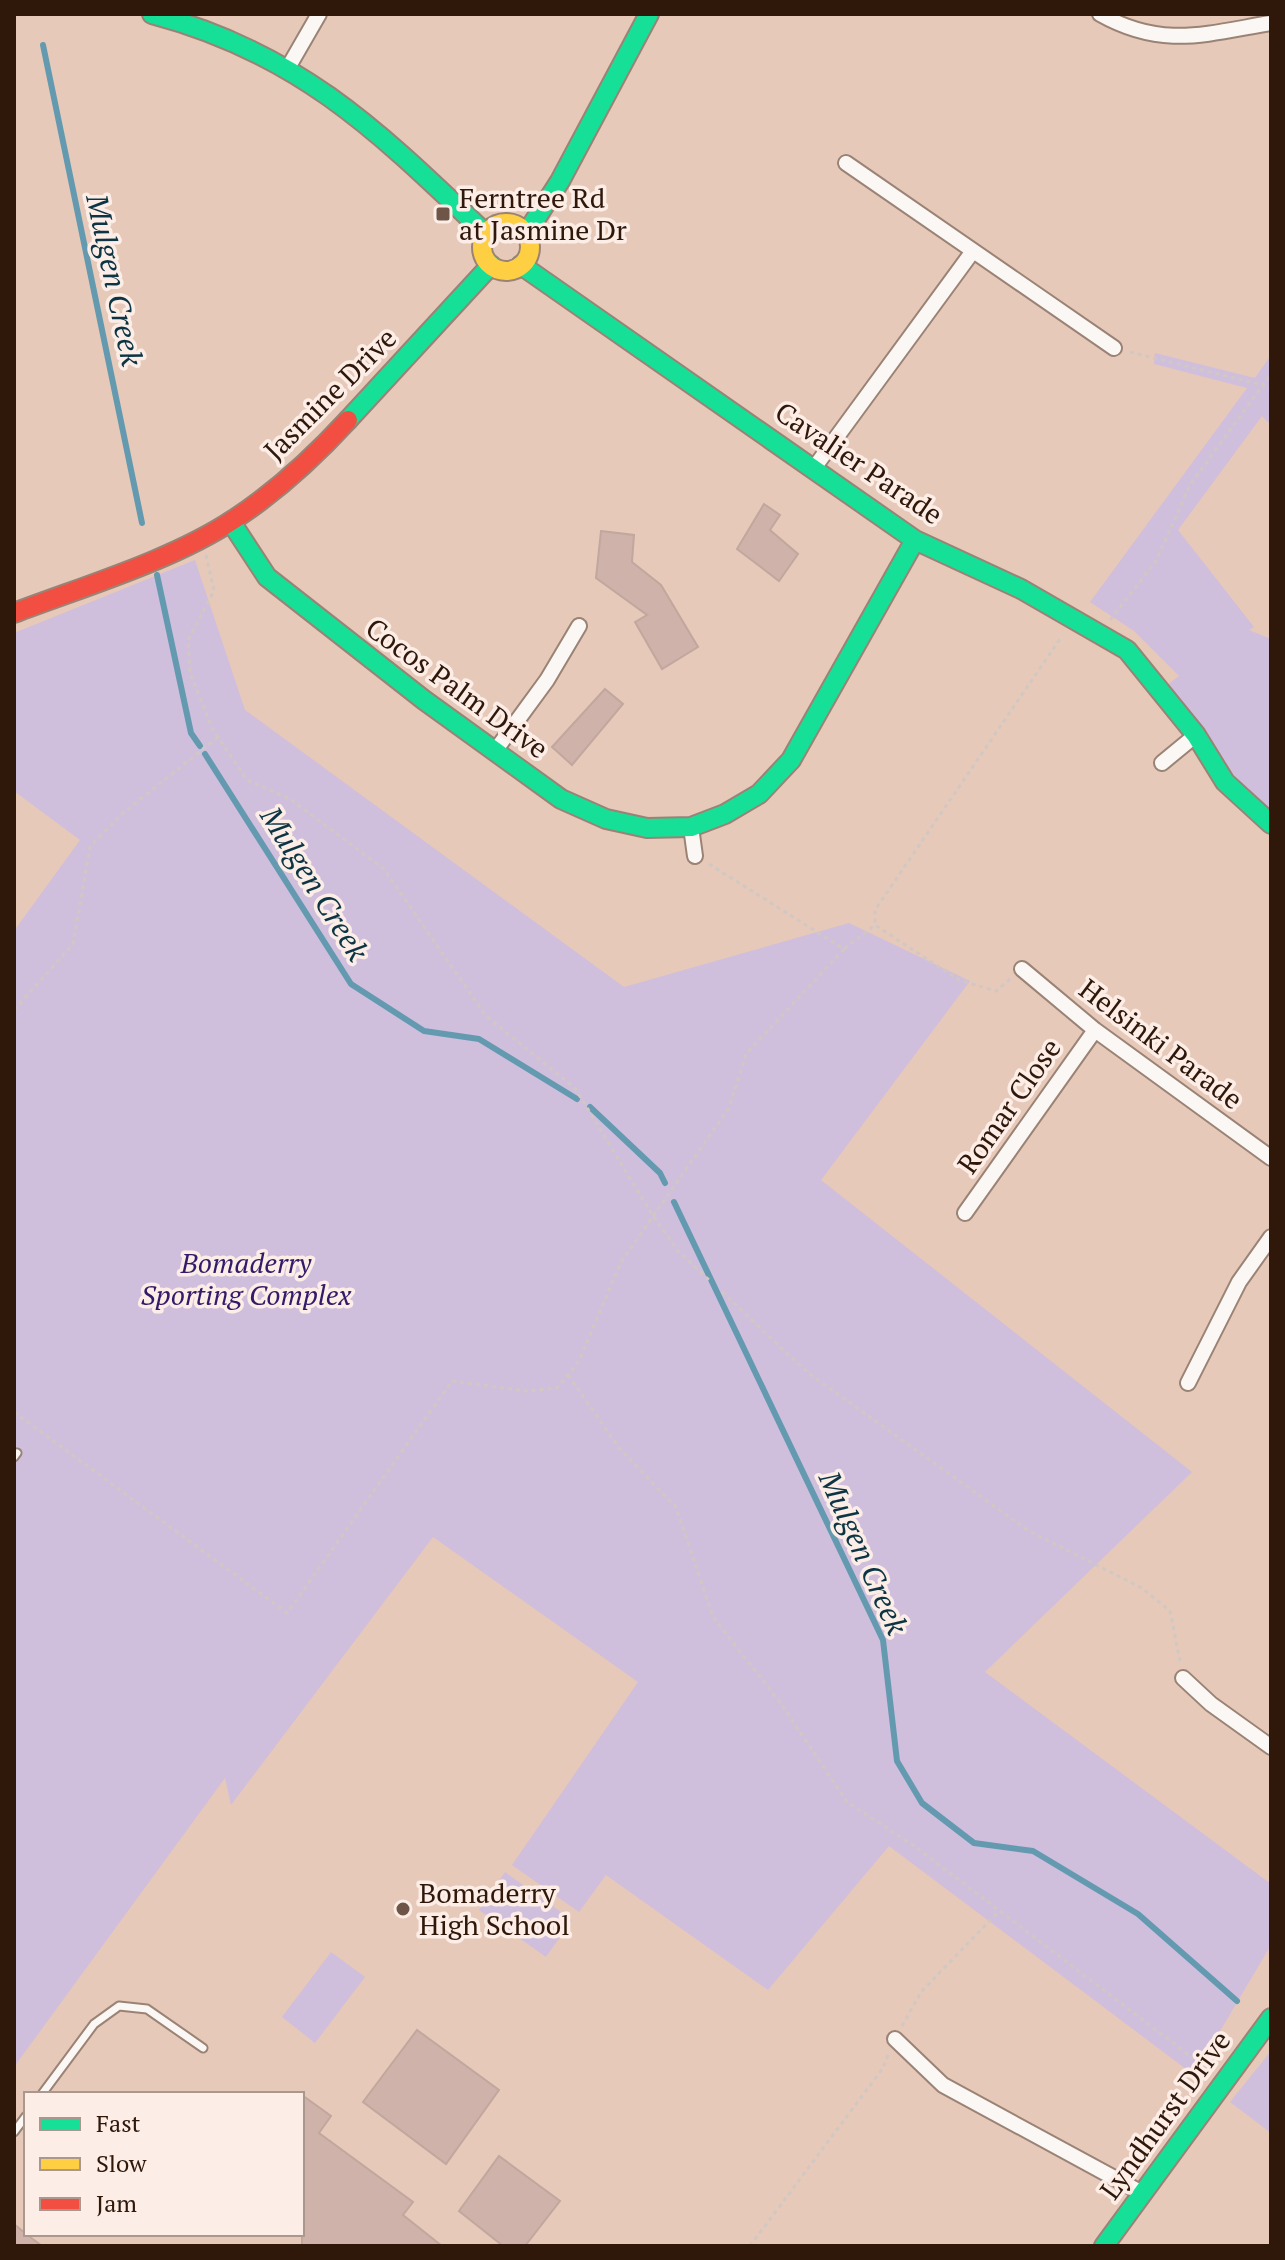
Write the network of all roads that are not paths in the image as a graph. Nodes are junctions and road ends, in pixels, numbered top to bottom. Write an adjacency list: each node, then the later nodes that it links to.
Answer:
1 (152, 14): 6 (street)
2 (319, 14): 6 (street)
3 (649, 14): 9 (street)
4 (1100, 14): 5 (street)
5 (1271, 23)
6 (289, 66): 8 (street)
7 (846, 163): 10 (street)
8 (486, 234): 9 (street); 11 (street)
9 (526, 234): 12 (street)
10 (973, 251): 13 (street); 14 (street)
11 (491, 265): 12 (street); 15 (street, Jasmine Drive)
12 (521, 265): 14 (street, Cavalier Parade)
13 (1114, 348)
14 (814, 468): 16 (street, Cavalier Parade)
15 (231, 522): 17 (street, Jasmine Drive); 20 (street, Cocos Palm Drive)
16 (915, 540): 19 (street, Cavalier Parade); 23 (street, Cocos Palm Drive)
17 (14, 613)
18 (579, 626): 20 (street)
19 (1196, 735): 21 (street); 22 (street, Cavalier Parade)
20 (495, 751): 23 (street, Cocos Palm Drive)
21 (1162, 763)
22 (1271, 824)
23 (691, 827): 24 (street)
24 (695, 856)
25 (1022, 969): 26 (street, Helsinki Parade)
26 (1095, 1030): 27 (street, Helsinki Parade); 28 (street, Romar Close)
27 (1271, 1158)
28 (965, 1213)
29 (1271, 1237): 30 (street)
30 (1188, 1383)
31 (1183, 1678): 32 (street)
32 (1271, 1747)
33 (1271, 2018): 37 (street, Lyndhurst Drive)
34 (895, 2039): 37 (street)
35 (203, 2048): 36 (lane)
36 (43, 2092)
37 (1142, 2193): 38 (street, Lyndhurst Drive)
38 (1104, 2246)

